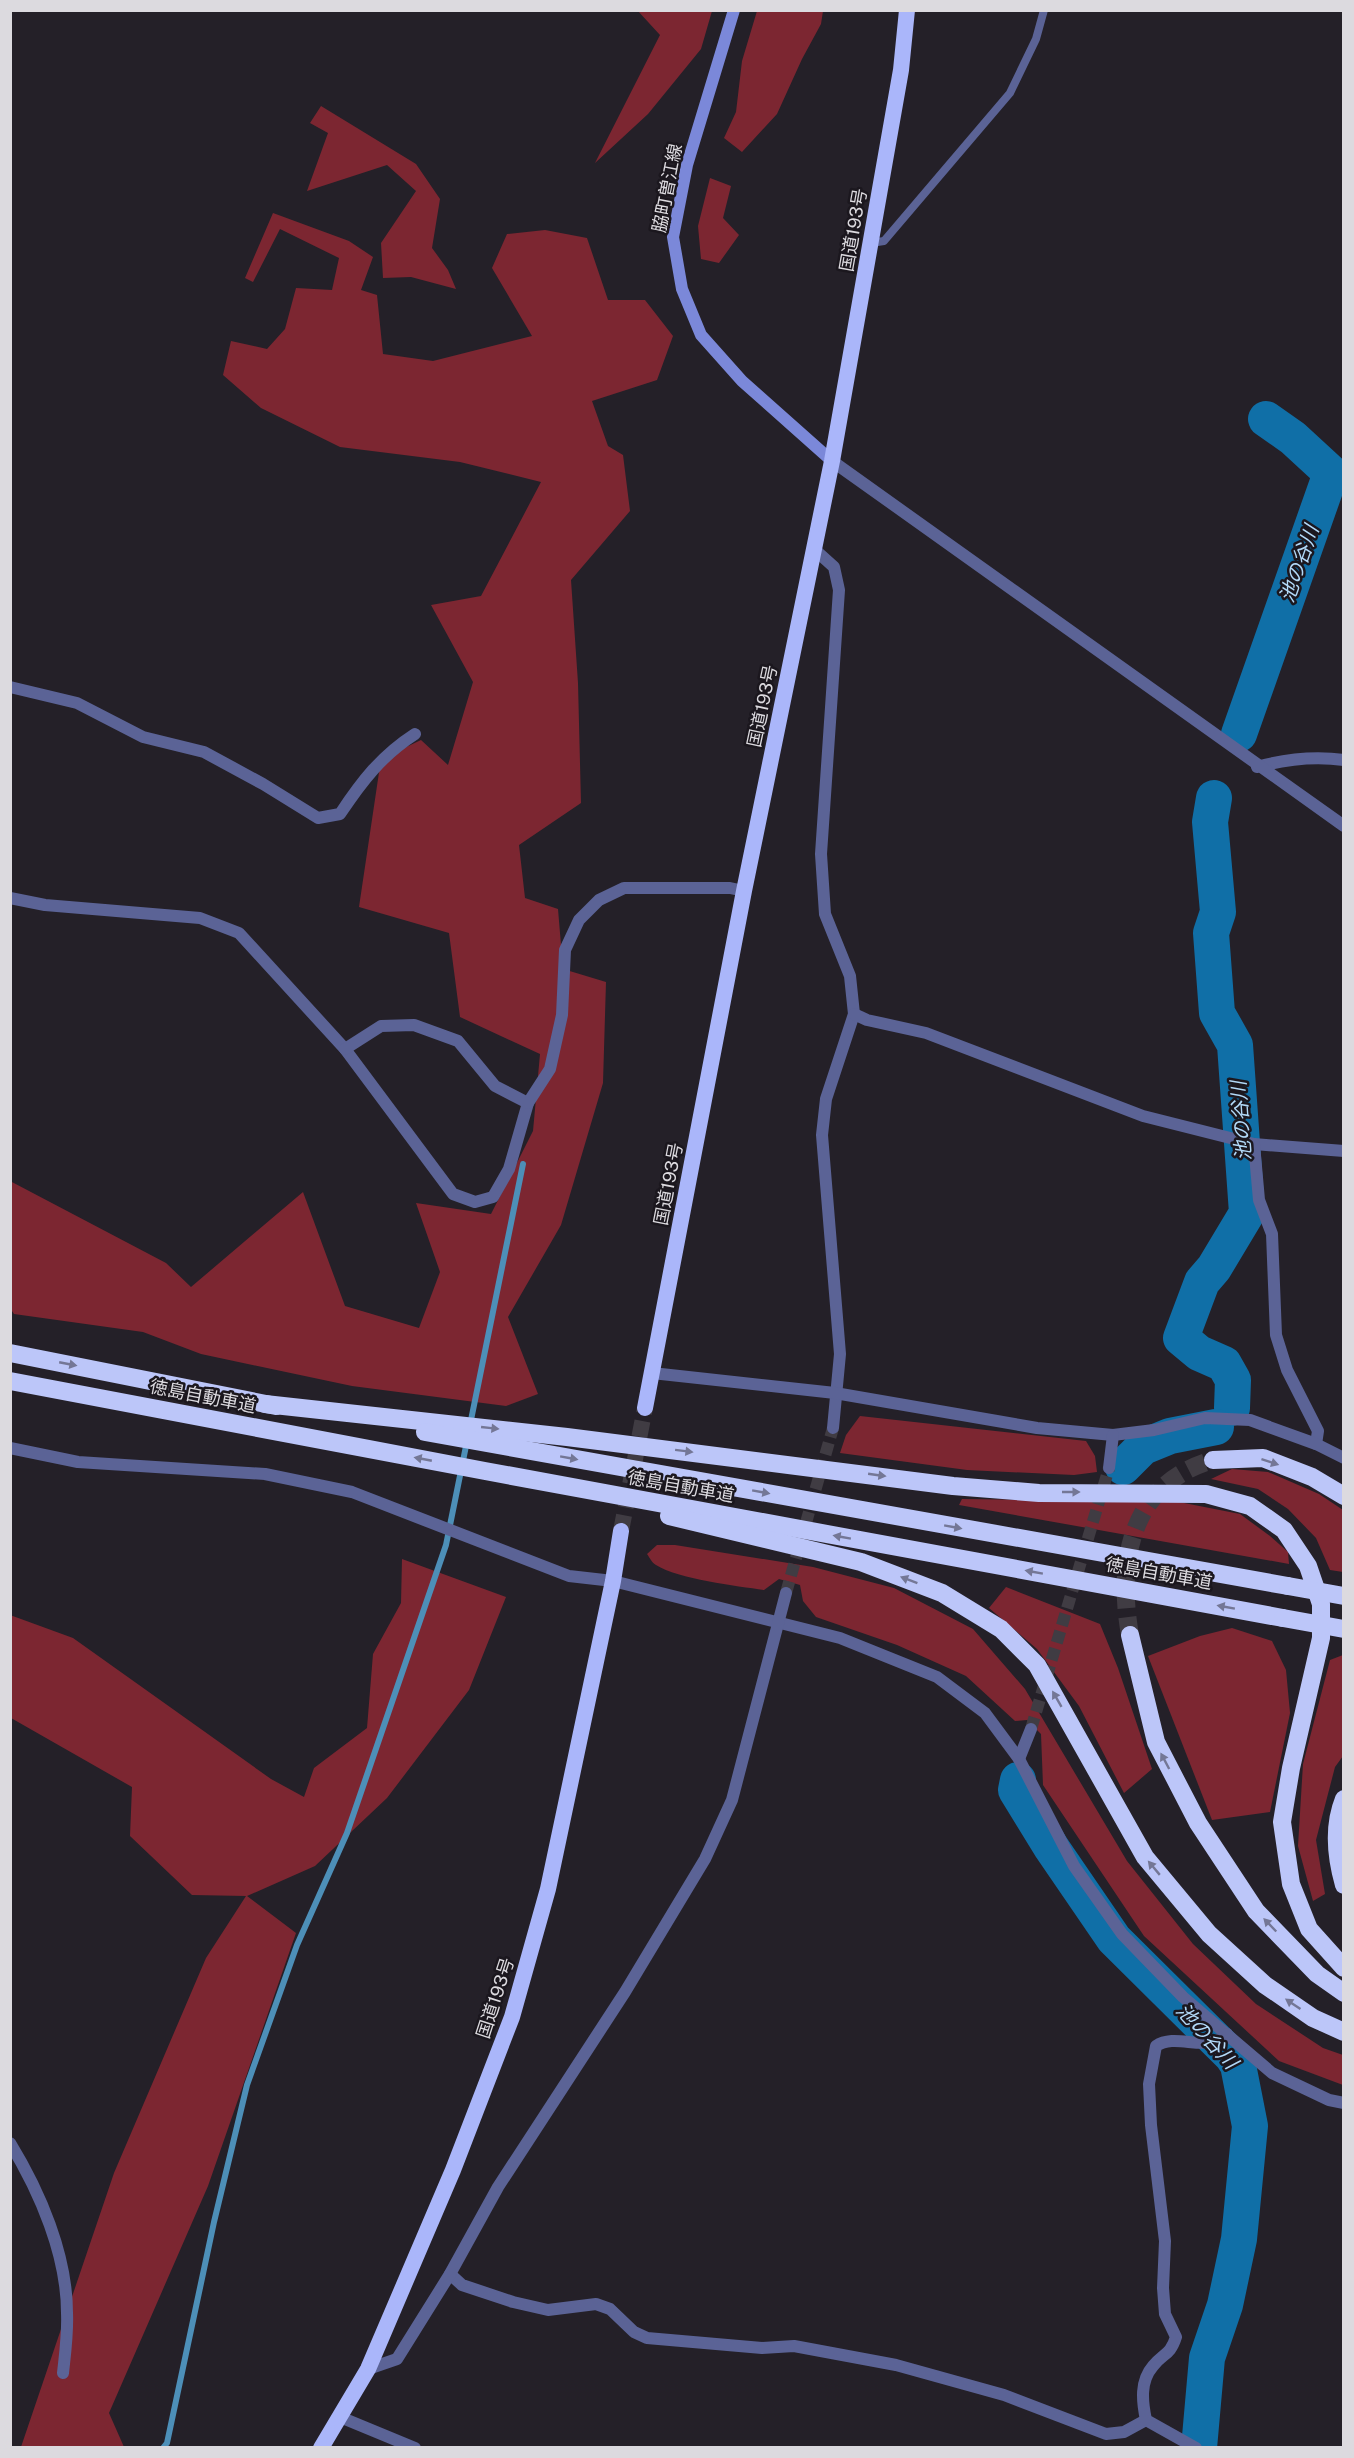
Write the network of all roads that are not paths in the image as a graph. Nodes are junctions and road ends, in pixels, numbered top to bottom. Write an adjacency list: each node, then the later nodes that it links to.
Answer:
1 (734, 10): 5 (main road, 脇町曽江線)
2 (907, 10): 4 (highway, 国道193号)
3 (1044, 10): 4 (lane)
4 (871, 243): 5 (highway, 国道193号)
5 (832, 461): 6 (highway, 国道193号); 10 (street)
6 (814, 549): 12 (highway, 国道193号); 14 (street)
7 (10, 687): 8 (street)
8 (415, 734)
9 (1344, 760): 10 (street)
10 (1257, 767): 11 (street)
11 (1344, 826)
12 (744, 891): 16 (street); 20 (highway, 国道193号)
13 (10, 898): 15 (street)
14 (854, 1014): 17 (street); 22 (street)
15 (345, 1049): 16 (street); 16 (street)
16 (528, 1103)
17 (1247, 1142): 18 (street); 27 (street)
18 (1344, 1151)
19 (10, 1353): 23 (highway, 徳島自動車道, one-way to 23)
20 (652, 1373): 22 (street); 24 (highway, 国道193号)
21 (10, 1381): 32 (highway, 徳島自動車道, one-way to 21)
22 (835, 1393): 25 (street); 26 (street)
23 (265, 1404): 37 (highway, 徳島自動車道, one-way to 37, bridge); 45 (highway, one-way to 45)
24 (645, 1408)
25 (833, 1428)
26 (1113, 1435): 27 (street); 31 (street)
27 (1316, 1444): 29 (street)
28 (10, 1448): 35 (street)
29 (1344, 1458)
30 (1213, 1460): 33 (highway, one-way to 33)
31 (1109, 1468)
32 (485, 1471): 39 (highway, 徳島自動車道, one-way to 32, bridge); 47 (highway, one-way to 32)
33 (1344, 1496)
34 (621, 1531): 35 (highway, 国道193号)
35 (613, 1581): 38 (street); 52 (highway, 国道193号)
36 (786, 1593): 38 (street)
37 (1344, 1596)
38 (779, 1621): 42 (street); 51 (street)
39 (1344, 1629)
40 (1130, 1635): 46 (highway, one-way to 40)
41 (1031, 1729): 42 (street)
42 (1019, 1759): 48 (street)
43 (1344, 1799): 44 (highway)
44 (1344, 1885)
45 (1344, 1968)
46 (1344, 1993)
47 (1344, 2032)
48 (1219, 2039): 49 (street); 55 (street)
49 (1344, 2103)
50 (10, 2143): 53 (street)
51 (450, 2274): 52 (street); 55 (street)
52 (368, 2369): 54 (highway, 国道193号)
53 (63, 2373)
54 (340, 2417): 56 (street); 58 (highway, 国道193号)
55 (1146, 2420): 57 (street)
56 (409, 2446)
57 (1196, 2447)
58 (321, 2448)

